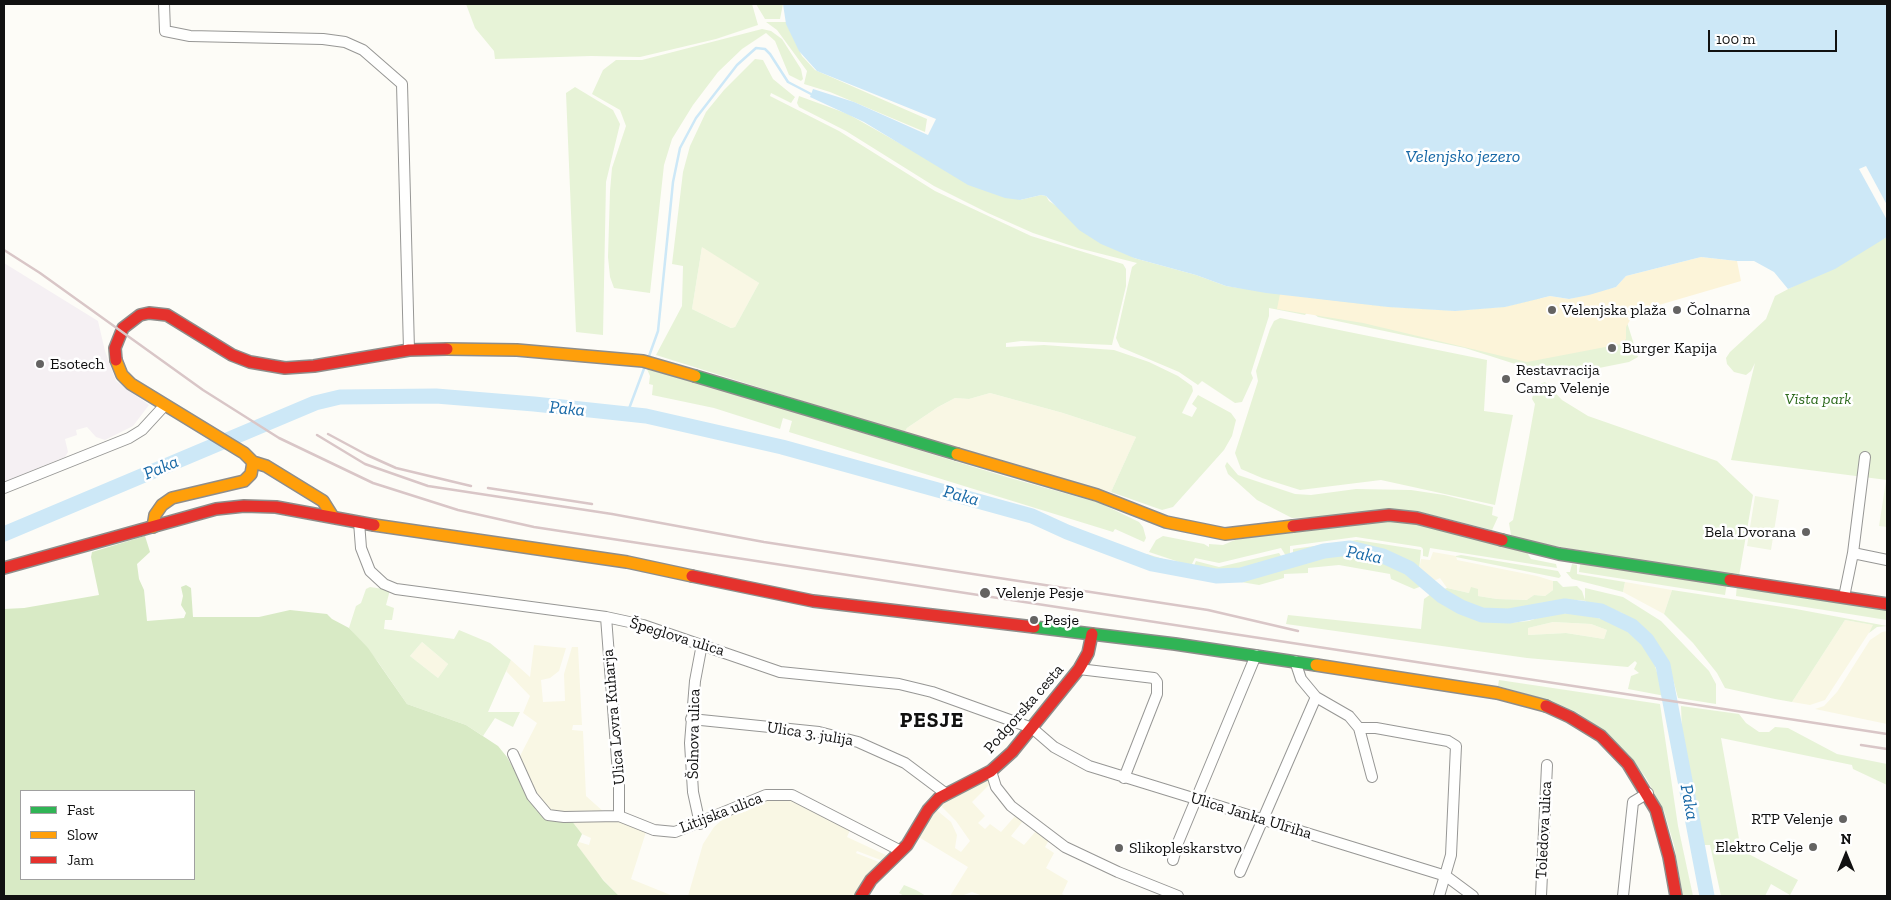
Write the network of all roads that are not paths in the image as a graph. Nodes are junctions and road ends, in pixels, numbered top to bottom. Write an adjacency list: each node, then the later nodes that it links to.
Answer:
1 (164, 4): 2 (street)
2 (409, 350): 3 (street); 13 (street)
3 (165, 405): 5 (street); 6 (street)
4 (1865, 457): 10 (street)
5 (253, 462): 7 (street); 9 (street)
6 (4, 488)
7 (333, 517): 8 (street); 9 (street)
8 (359, 522): 15 (street, Špeglova ulica); 16 (street)
9 (153, 527): 12 (street)
10 (1853, 553): 11 (street); 13 (street)
11 (1887, 560)
12 (4, 568)
13 (1844, 597): 14 (street)
14 (1887, 604)
15 (606, 617): 17 (street, Špeglova ulica); 33 (street, Ulica Lovra Kuharja)
16 (1092, 634): 18 (street); 20 (street, Podgorska cesta)
17 (702, 644): 22 (street, Šolnova ulica); 23 (street, Špeglova ulica)
18 (1256, 656): 19 (street); 32 (street)
19 (1295, 662): 21 (street); 31 (street)
20 (1079, 669): 23 (street, Podgorska cesta); 29 (street)
21 (1316, 696): 24 (street); 34 (street)
22 (691, 719): 30 (street, Ulica 3. julija); 35 (street, Šolnova ulica)
23 (1032, 728): 27 (street, Podgorska cesta); 29 (street, Ulica Janka Ulriha)
24 (1359, 728): 28 (street); 39 (street)
25 (513, 754): 33 (street)
26 (1547, 764): 44 (street, Toledova ulica)
27 (991, 771): 30 (street, Podgorska cesta); 41 (street)
28 (1372, 777)
29 (1124, 778): 32 (street, Ulica Janka Ulriha)
30 (945, 793): 36 (street, Podgorska cesta)
31 (1648, 793): 45 (street); 46 (street)
32 (1197, 799): 34 (street, Ulica Janka Ulriha); 37 (street)
33 (619, 816): 35 (street, Litijska ulica)
34 (1263, 820): 38 (street); 39 (street, Ulica Janka Ulriha)
35 (700, 824): 36 (street, Litijska ulica)
36 (902, 851): 40 (street, Podgorska cesta)
37 (1173, 860)
38 (1240, 872)
39 (1446, 876): 42 (street); 43 (street, Ulica Janka Ulriha)
40 (860, 896)
41 (1178, 896)
42 (1439, 896)
43 (1473, 896)
44 (1542, 896)
45 (1623, 896)
46 (1676, 896)

